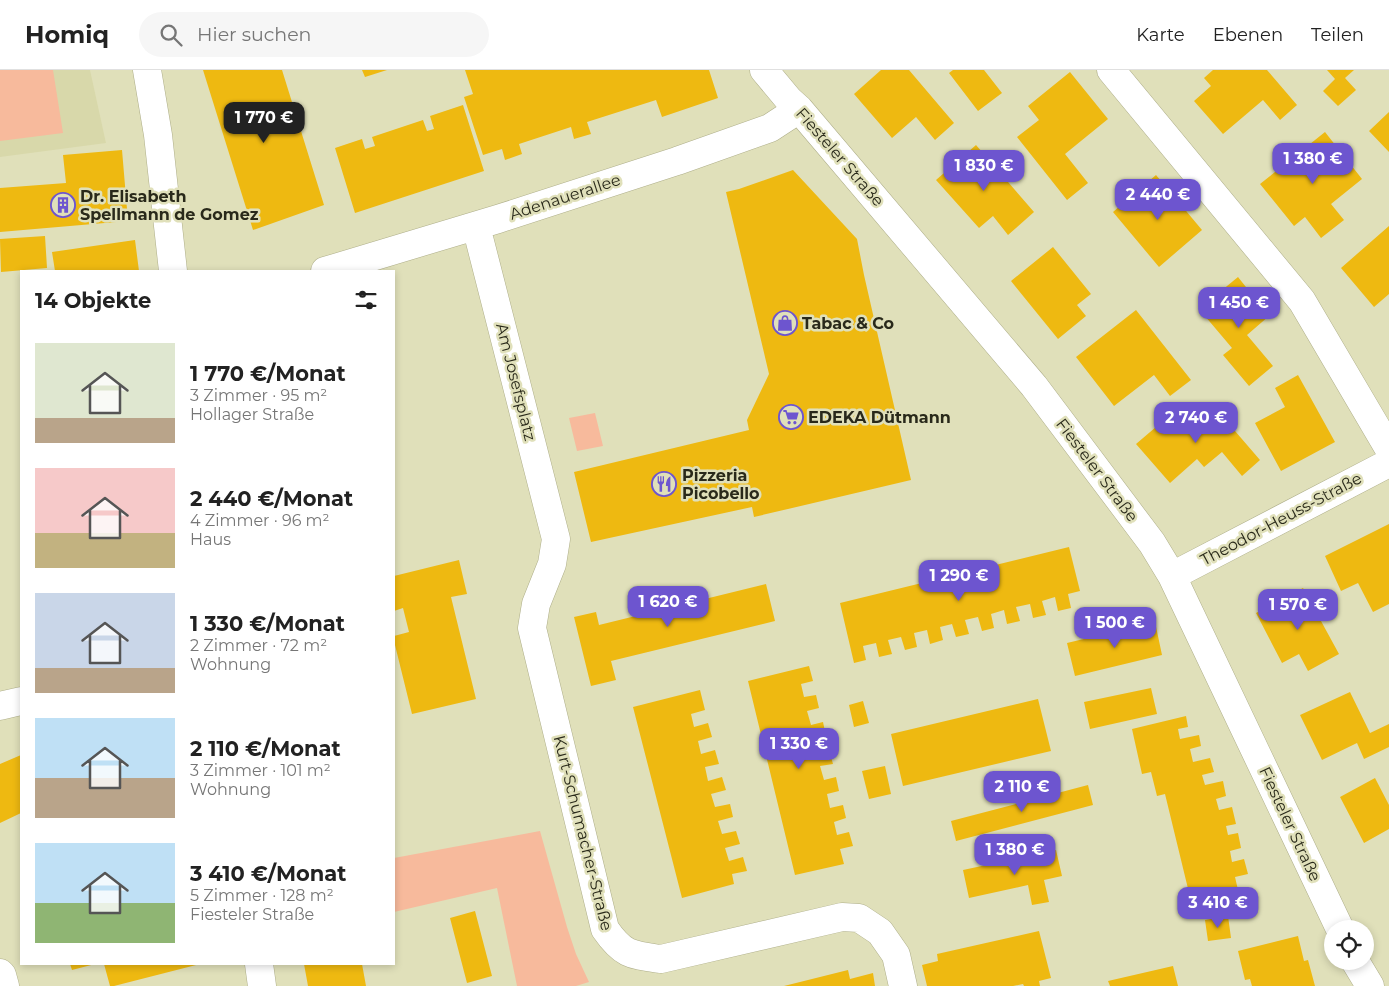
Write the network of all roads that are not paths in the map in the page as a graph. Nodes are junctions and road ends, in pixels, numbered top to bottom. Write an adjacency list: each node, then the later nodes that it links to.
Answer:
1 (147, 70): 6 (street)
2 (764, 70): 4 (street, Fiesteler Straße)
3 (1111, 70): 8 (street)
4 (799, 109): 5 (street, Adenauerallee); 11 (street, Fiesteler Straße)
5 (476, 226): 7 (street, Adenauerallee); 10 (street, Am Josefsplatz)
6 (173, 270)
7 (328, 270)
8 (1389, 449)
9 (1389, 463): 11 (street, Theodor-Heuss-Straße)
10 (556, 539): 20 (street, Kurt-Schumacher-Straße)
11 (1172, 576): 14 (street, Fiesteler Straße)
12 (20, 701): 13 (street)
13 (0, 706)
14 (1336, 920)
15 (259, 965): 19 (street)
16 (1360, 970): 21 (street)
17 (0, 973): 18 (street)
18 (5, 986)
19 (262, 986)
20 (903, 986)
21 (1370, 986)

